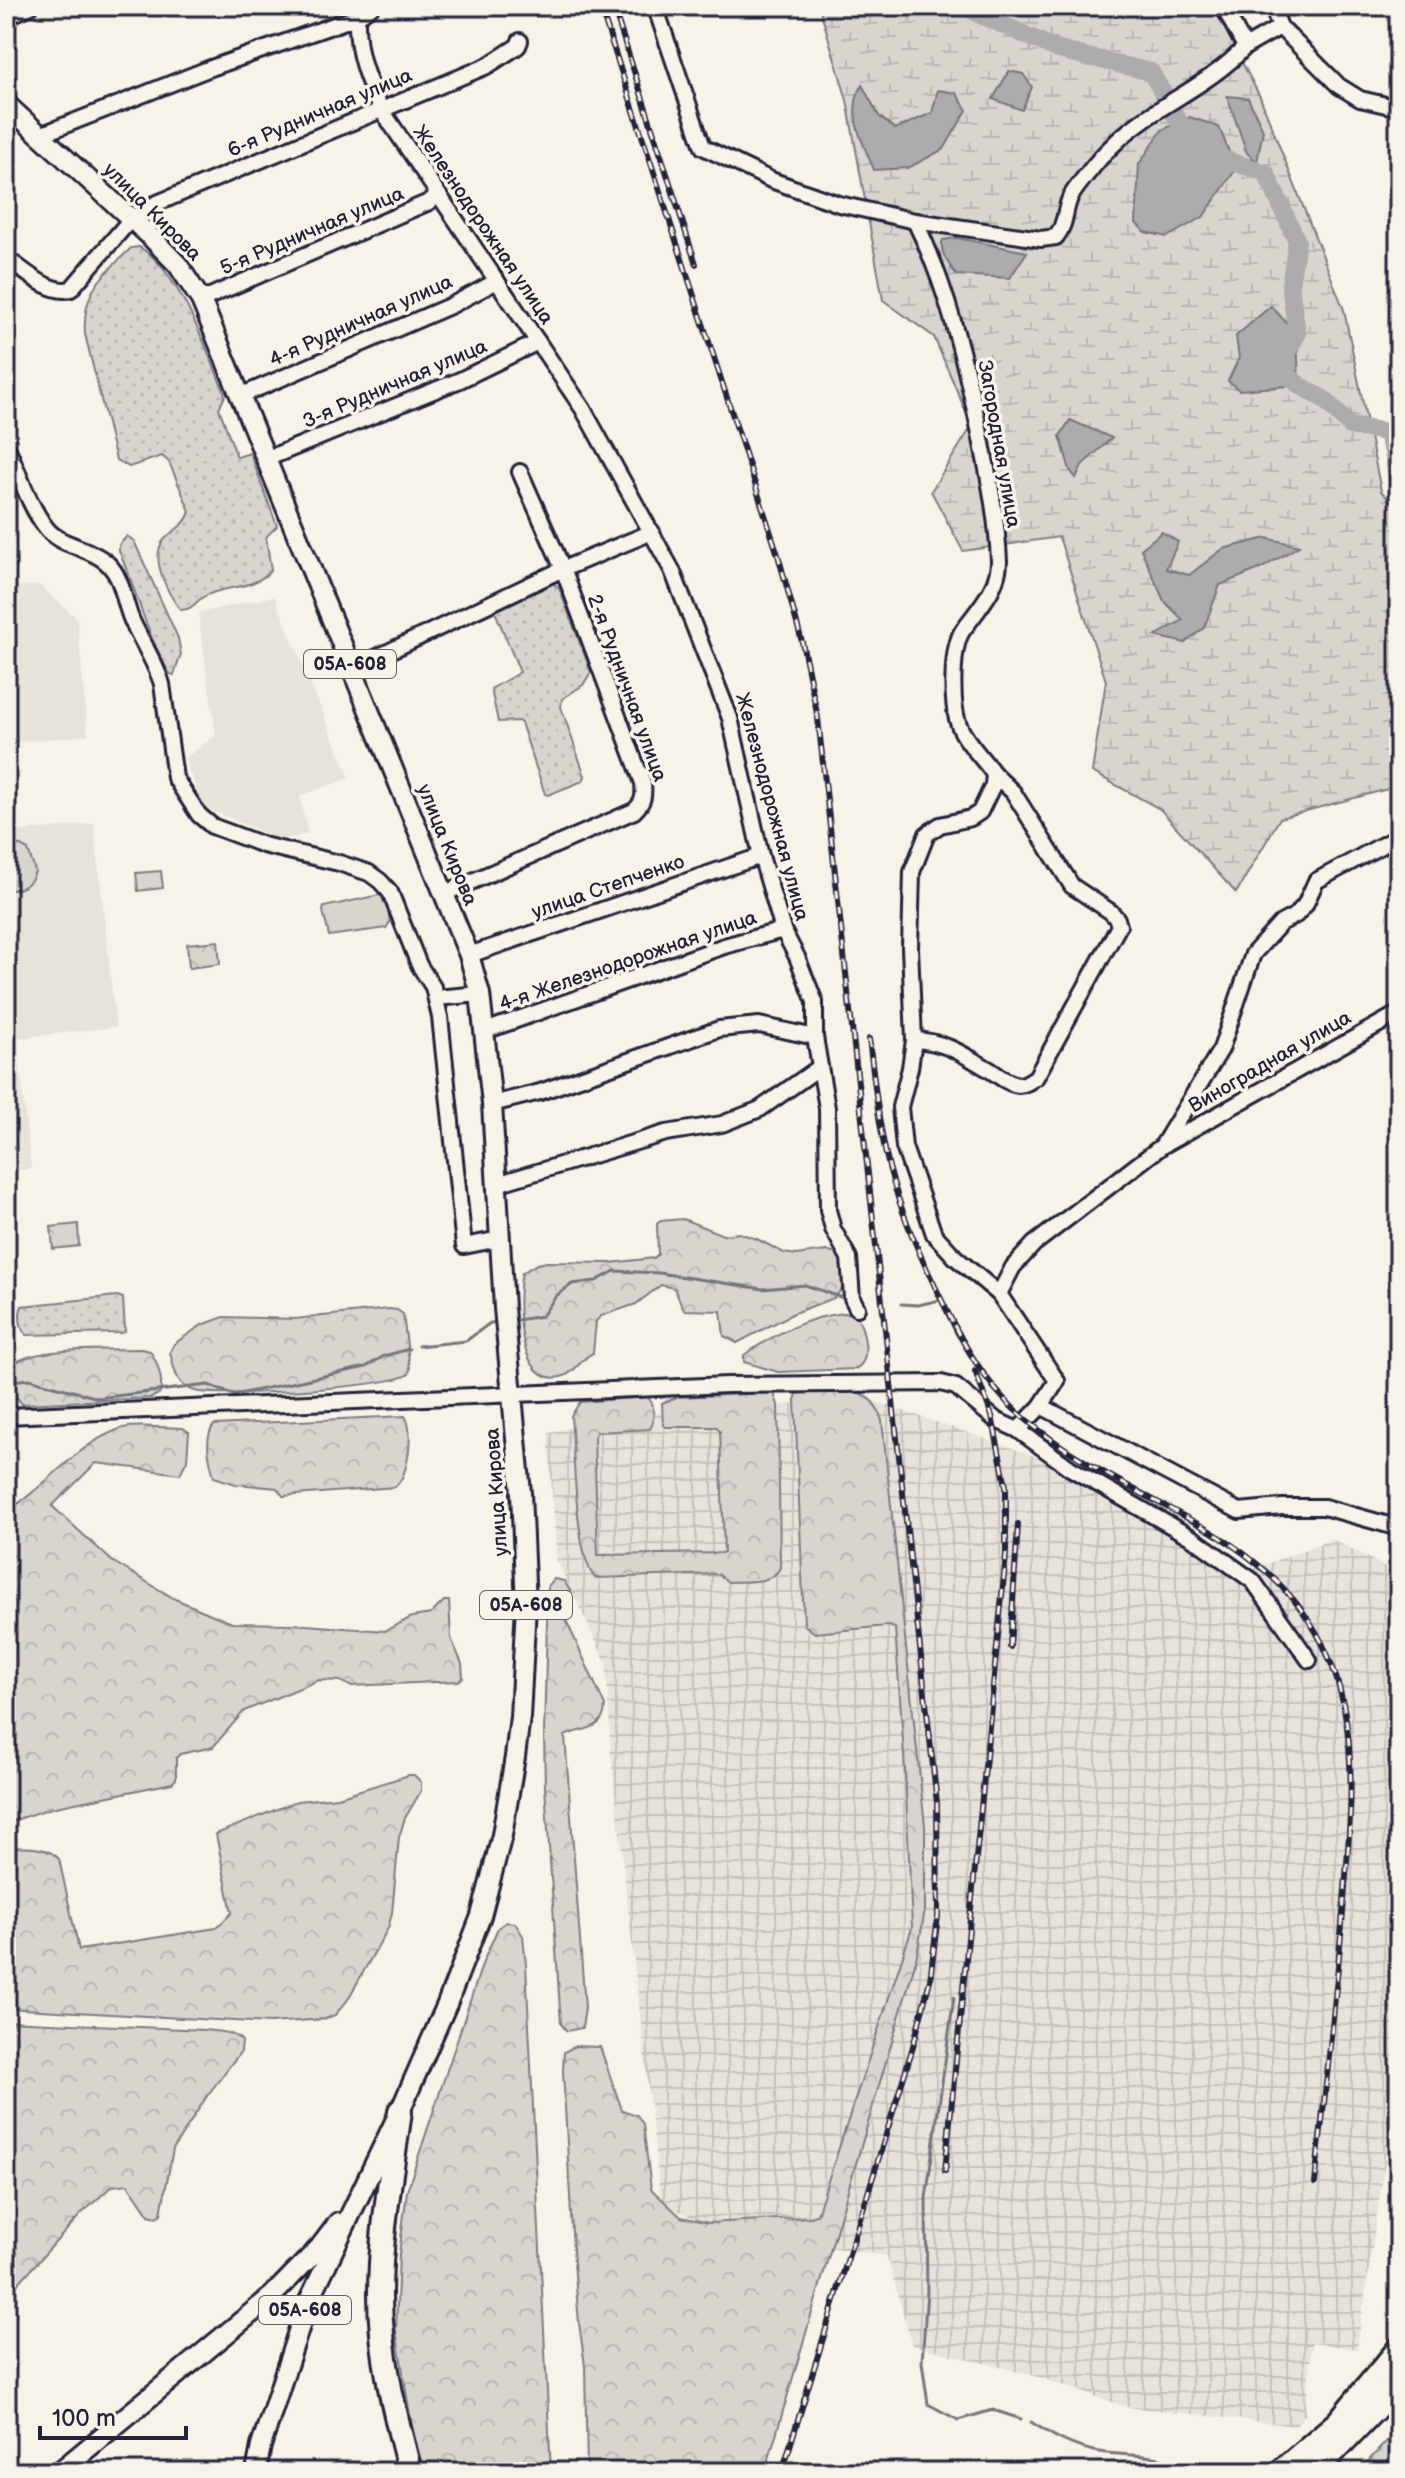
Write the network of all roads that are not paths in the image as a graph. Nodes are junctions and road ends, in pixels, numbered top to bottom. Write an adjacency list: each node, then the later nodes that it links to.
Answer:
1 (31, 6): 6 (street)
2 (372, 6): 7 (street)
3 (655, 6): 17 (street)
4 (1223, 6): 10 (street)
5 (1272, 6): 8 (street)
6 (6, 17)
7 (357, 17): 13 (street, Железнодорожная улица); 14 (street)
8 (1280, 27): 10 (street); 12 (street)
9 (520, 41): 13 (street, 6-я Рудничная улица)
10 (1245, 47): 17 (street)
11 (6, 104): 14 (main road, улица Кирова / 05А-608)
12 (1399, 108)
13 (381, 109): 15 (street, Железнодорожная улица); 16 (street, 6-я Рудничная улица)
14 (40, 135): 16 (main road, улица Кирова / 05А-608)
15 (437, 195): 19 (street, Железнодорожная улица); 20 (street, 5-я Рудничная улица)
16 (131, 219): 18 (street); 20 (main road, улица Кирова / 05А-608)
17 (915, 221): 29 (street, Загородная улица)
18 (6, 258)
19 (497, 281): 21 (street, Железнодорожная улица); 22 (street, 4-я Рудничная улица)
20 (201, 300): 22 (main road, улица Кирова / 05А-608)
21 (538, 342): 24 (street, 3-я Рудничная улица); 26 (street, Железнодорожная улица)
22 (240, 396): 24 (main road, улица Кирова / 05А-608)
23 (6, 445): 36 (street)
24 (266, 459): 28 (main road, улица Кирова / 05А-608)
25 (520, 472): 27 (street, 2-я Рудничная улица)
26 (652, 532): 27 (street); 31 (street, Железнодорожная улица)
27 (563, 569): 28 (street); 32 (street, 2-я Рудничная улица)
28 (352, 669): 32 (main road, улица Кирова / 05А-608)
29 (994, 774): 40 (street); 40 (street, Загородная улица)
30 (1399, 836): 43 (street, Виноградная улица)
31 (761, 856): 33 (street, Железнодорожная улица); 34 (street, улица Степченко)
32 (443, 894): 34 (main road, улица Кирова / 05А-608)
33 (783, 930): 38 (street, 4-я Железнодорожная улица); 39 (street, Железнодорожная улица)
34 (469, 955): 35 (main road, улица Кирова / 05А-608)
35 (480, 994): 36 (street); 38 (main road, улица Кирова / 05А-608)
36 (436, 998): 45 (street)
37 (1399, 1013): 43 (street, Виноградная улица)
38 (485, 1031): 42 (main road, улица Кирова / 05А-608)
39 (815, 1037): 41 (street, Железнодорожная улица); 42 (street)
40 (914, 1040): 46 (street)
41 (820, 1067): 44 (street); 47 (street, Железнодорожная улица)
42 (492, 1104): 44 (main road, улица Кирова / 05А-608)
43 (1162, 1146): 46 (street, Виноградная улица)
44 (497, 1184): 45 (main road, улица Кирова / 05А-608)
45 (500, 1239): 48 (main road, улица Кирова / 05А-608)
46 (999, 1294): 49 (street)
47 (857, 1308)
48 (512, 1394): 50 (street); 51 (street); 54 (main road, улица Кирова / 05А-608)
49 (1041, 1406): 51 (street); 52 (street)
50 (6, 1416)
51 (1018, 1430): 53 (street)
52 (1399, 1528)
53 (1309, 1660)
54 (400, 2111): 55 (main road, 05А-608); 60 (highway)
55 (367, 2182): 58 (main road); 59 (main road, 05А-608)
56 (1399, 2349): 61 (highway)
57 (1399, 2384): 62 (highway)
58 (59, 2472)
59 (256, 2472)
60 (410, 2472)
61 (1280, 2472)
62 (1314, 2472)

